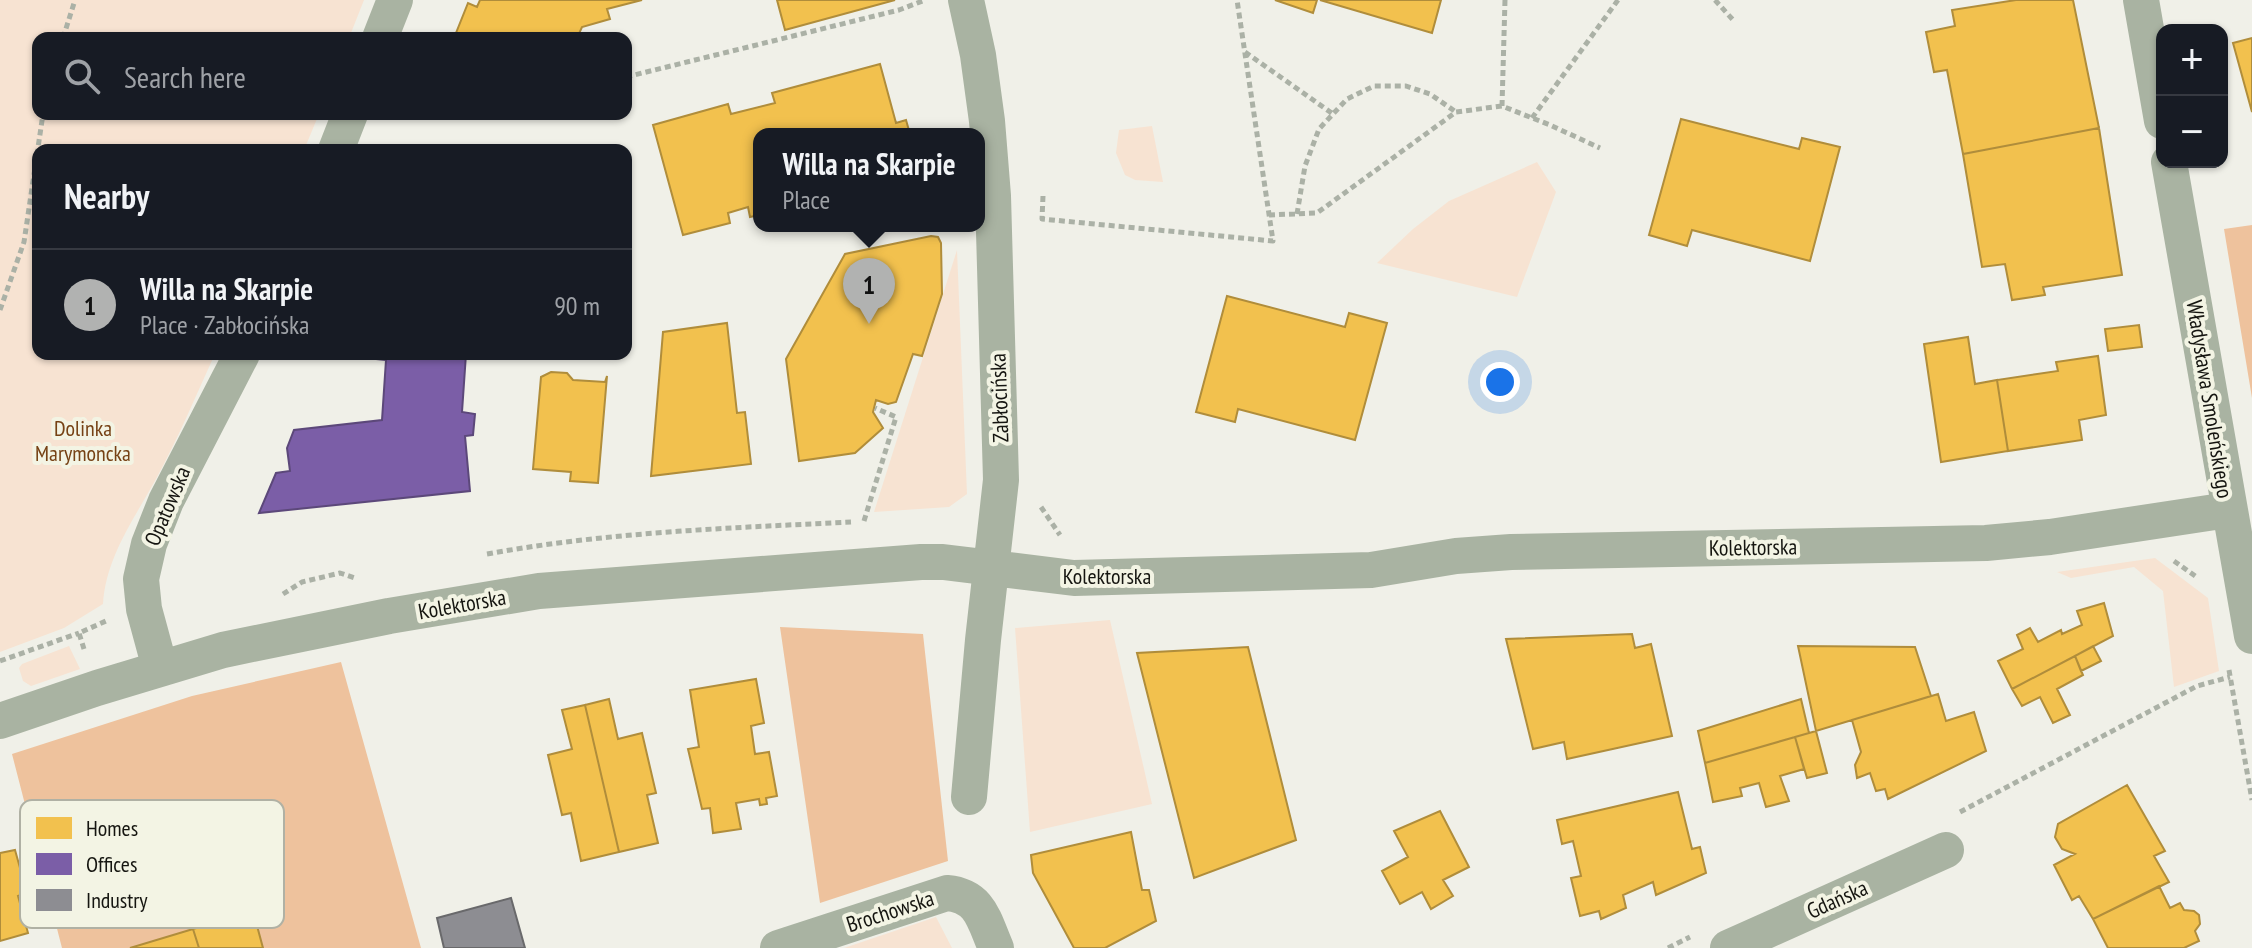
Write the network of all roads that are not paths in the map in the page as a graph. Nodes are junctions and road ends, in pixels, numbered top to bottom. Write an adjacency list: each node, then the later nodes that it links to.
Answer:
1 (395, 0): 4 (street)
2 (966, 0): 11 (street, Zabłocińska)
3 (2141, 0): 5 (street)
4 (382, 32)
5 (2158, 96)
6 (348, 120): 7 (street)
7 (338, 144)
8 (2170, 168): 10 (street, Władysława Smoleńskiego)
9 (239, 360): 13 (street, Opatowska)
10 (2228, 510): 11 (street, Kolektorska); 12 (street, Władysława Smoleńskiego)
11 (991, 570): 13 (street, Kolektorska); 15 (street, Zabłocińska)
12 (2252, 636)
13 (160, 668): 14 (street, Kolektorska)
14 (0, 721)
15 (969, 797)
16 (1946, 850): 19 (street, Gdańska)
17 (778, 948): 18 (street, Brochowska)
18 (996, 948)
19 (1728, 948)

